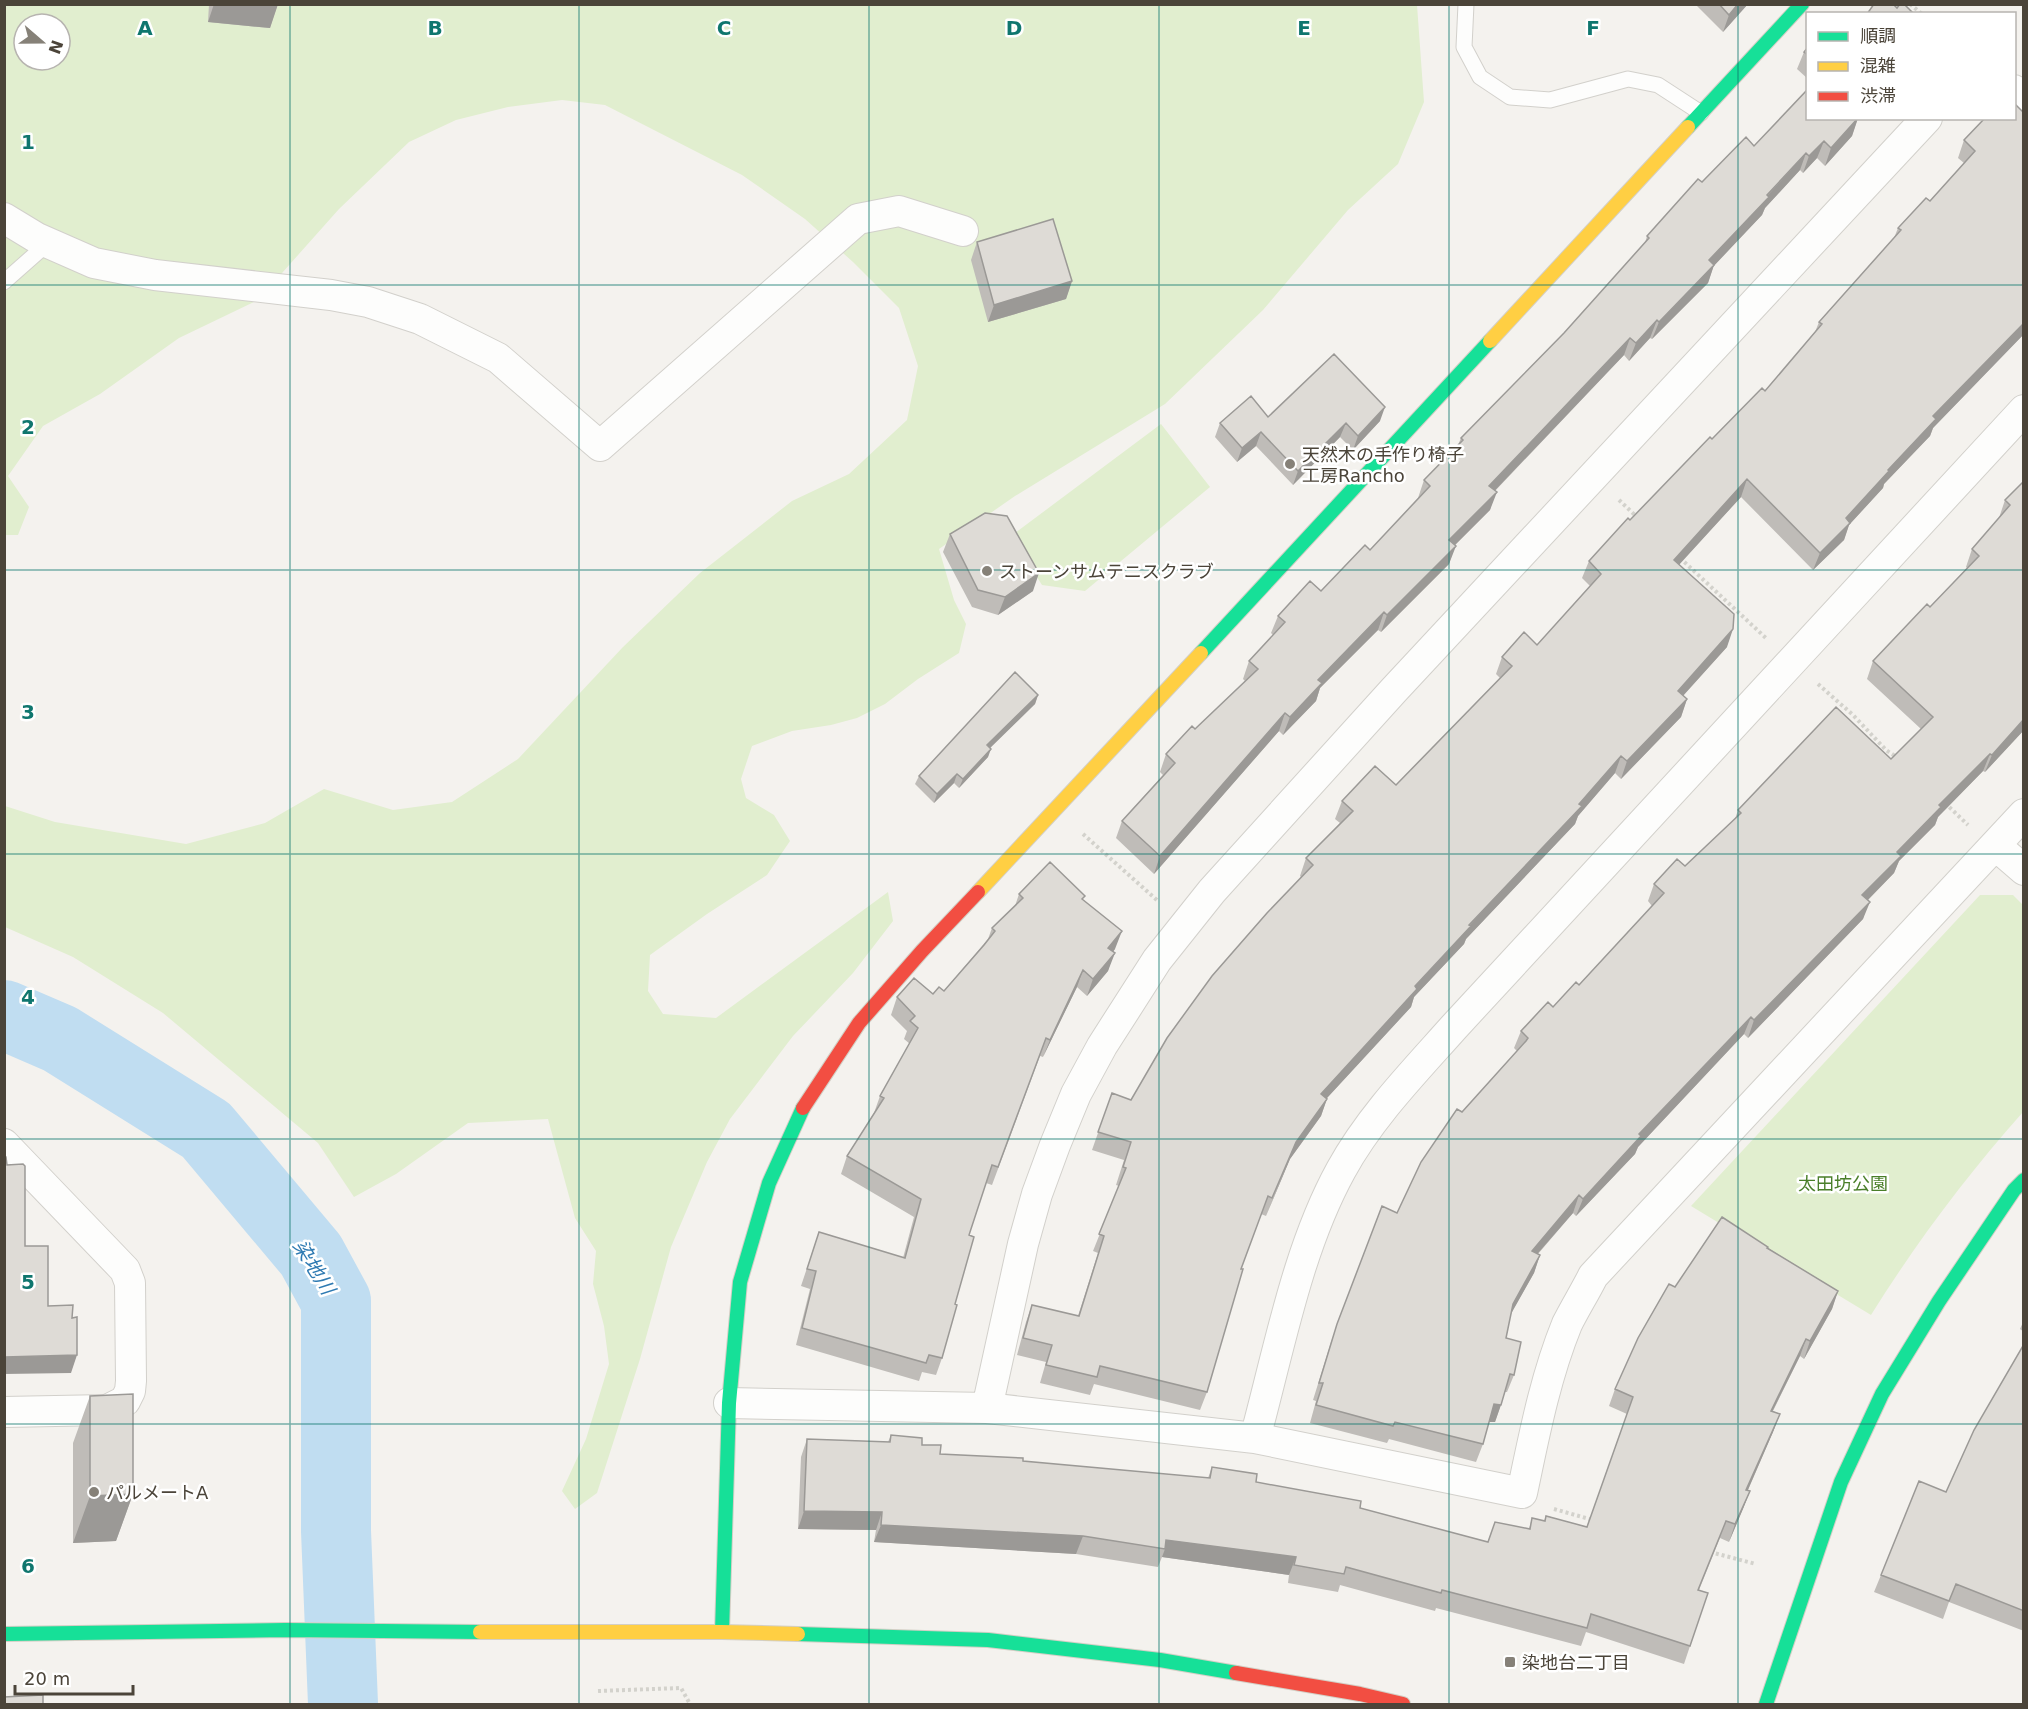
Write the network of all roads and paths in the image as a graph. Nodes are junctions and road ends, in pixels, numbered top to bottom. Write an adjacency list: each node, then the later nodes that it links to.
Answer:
1 (1466, 4): 3 (lane)
2 (1802, 4): 3 (street)
3 (1701, 113): 25 (street)
4 (1925, 120): 26 (street)
5 (4, 218): 7 (street)
6 (963, 231): 7 (street)
7 (48, 243): 8 (lane)
8 (4, 282)
9 (2024, 410): 28 (street)
10 (1618, 500): 11 (path)
11 (1644, 524)
12 (1679, 556): 13 (path)
13 (1751, 624)
14 (1812, 679): 15 (path)
15 (1902, 761)
16 (1944, 801): 17 (path)
17 (1952, 809)
18 (2024, 814): 20 (street)
19 (1095, 845): 22 (path)
20 (1995, 845): 21 (street); 28 (street)
21 (2024, 870)
22 (1156, 899)
23 (4, 1144): 27 (street)
24 (2024, 1180): 38 (street)
25 (729, 1403): 26 (street); 33 (street)
26 (987, 1408): 28 (street)
27 (4, 1412)
28 (1255, 1438)
29 (1546, 1507): 30 (path)
30 (1601, 1522)
31 (1701, 1549): 32 (path)
32 (1756, 1564)
33 (722, 1632): 34 (street); 37 (street)
34 (4, 1634)
35 (598, 1691): 36 (path)
36 (690, 1704)
37 (1403, 1704)
38 (1766, 1704)

